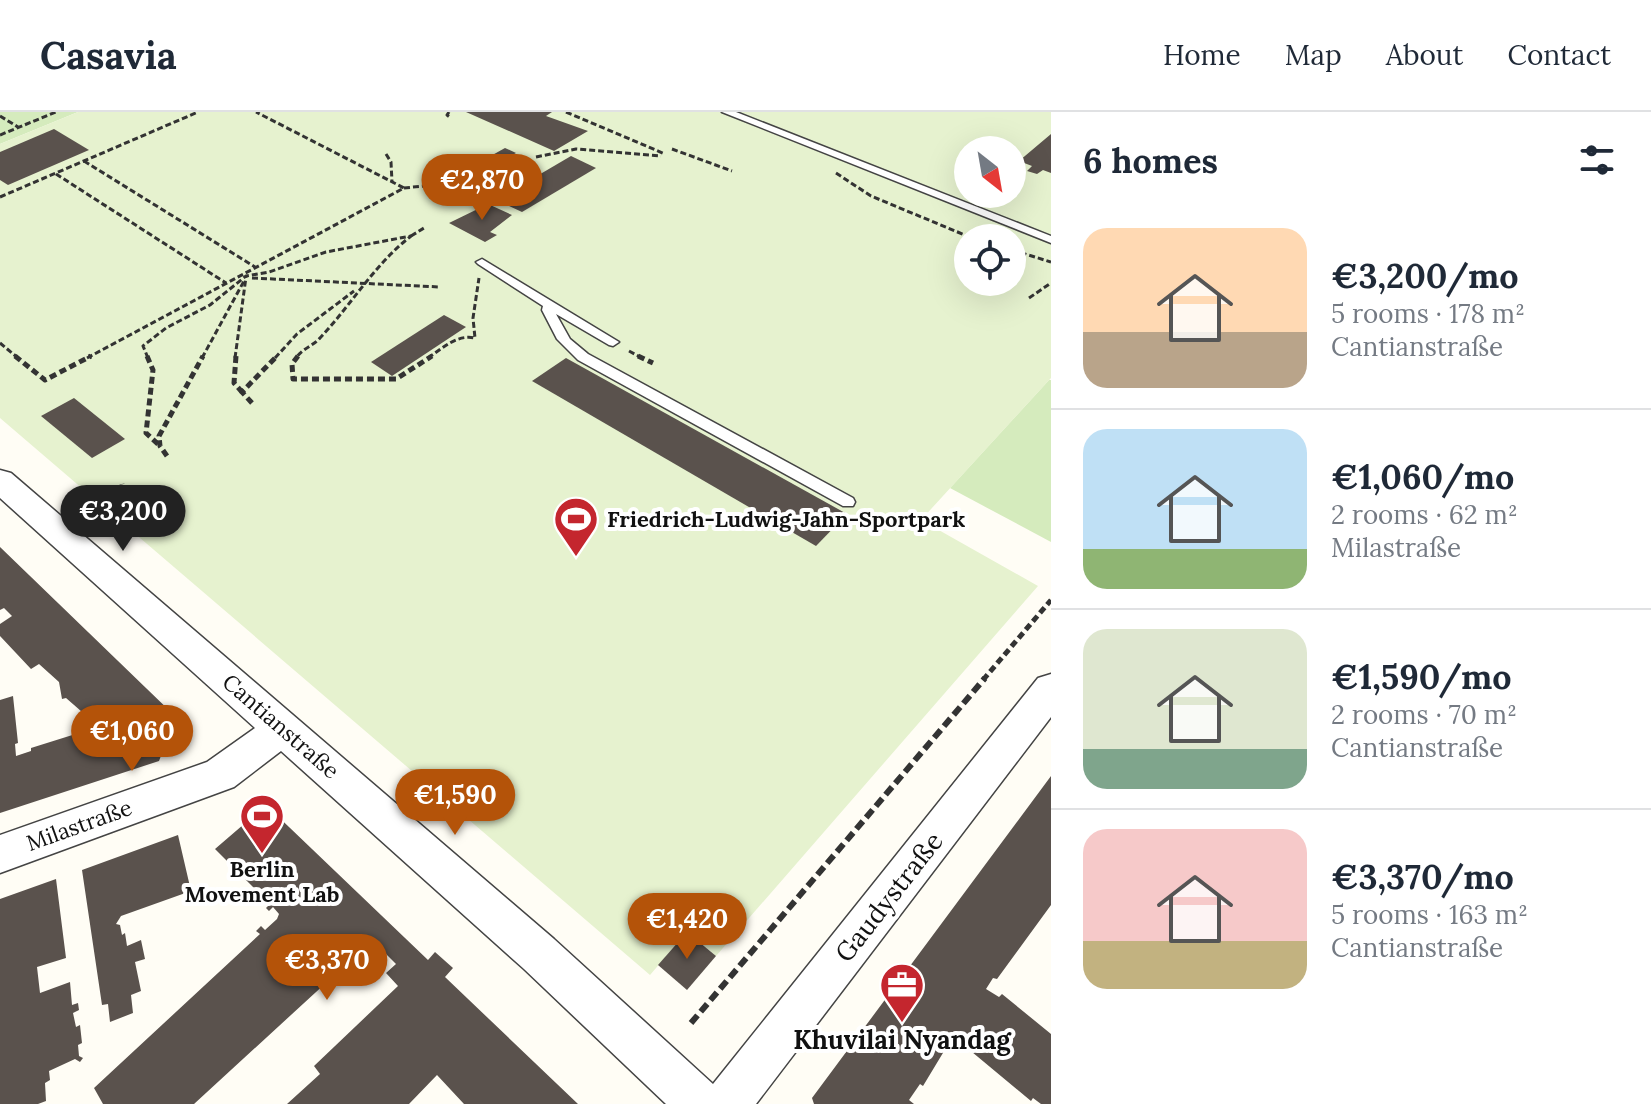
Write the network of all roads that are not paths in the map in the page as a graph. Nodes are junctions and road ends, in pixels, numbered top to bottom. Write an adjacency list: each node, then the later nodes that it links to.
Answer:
1 (727, 112): 2 (lane)
2 (1051, 240)
3 (482, 262): 4 (lane)
4 (550, 305): 5 (lane); 7 (lane)
5 (613, 342)
6 (0, 481): 9 (street, Cantianstraße)
7 (848, 502)
8 (1051, 689): 12 (street, Gaudystraße)
9 (283, 728): 10 (street, Milastraße); 11 (street, Cantianstraße)
10 (0, 854)
11 (700, 1104)
12 (727, 1104)

